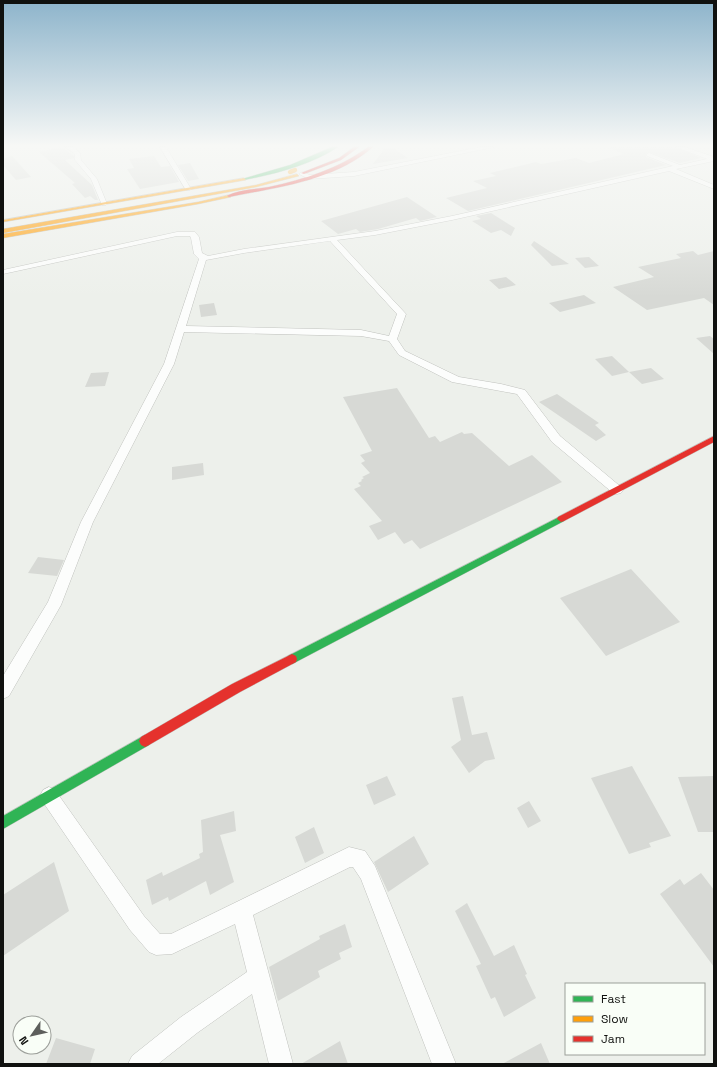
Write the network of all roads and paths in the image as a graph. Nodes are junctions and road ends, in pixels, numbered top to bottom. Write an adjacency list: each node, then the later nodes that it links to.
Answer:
1 (101, 197): 7 (street)
2 (144, 197): 7 (main road)
3 (164, 197): 9 (main road)
4 (195, 197): 10 (main road)
5 (218, 197): 11 (main road)
6 (546, 197): 12 (street)
7 (104, 204): 8 (main road)
8 (3, 221)
9 (3, 225)
10 (3, 231)
11 (3, 236)
12 (332, 239): 13 (street); 16 (street)
13 (203, 258): 14 (street); 15 (street)
14 (3, 272)
15 (180, 328): 16 (street); 19 (street)
16 (392, 339): 18 (street)
17 (714, 440): 18 (main road)
18 (617, 490): 20 (main road)
19 (3, 691)
20 (49, 796): 21 (main road); 22 (street)
21 (3, 823)
22 (242, 910): 23 (street); 26 (street)
23 (259, 977): 24 (street); 25 (street)
24 (140, 1064)
25 (281, 1064)
26 (444, 1064)

